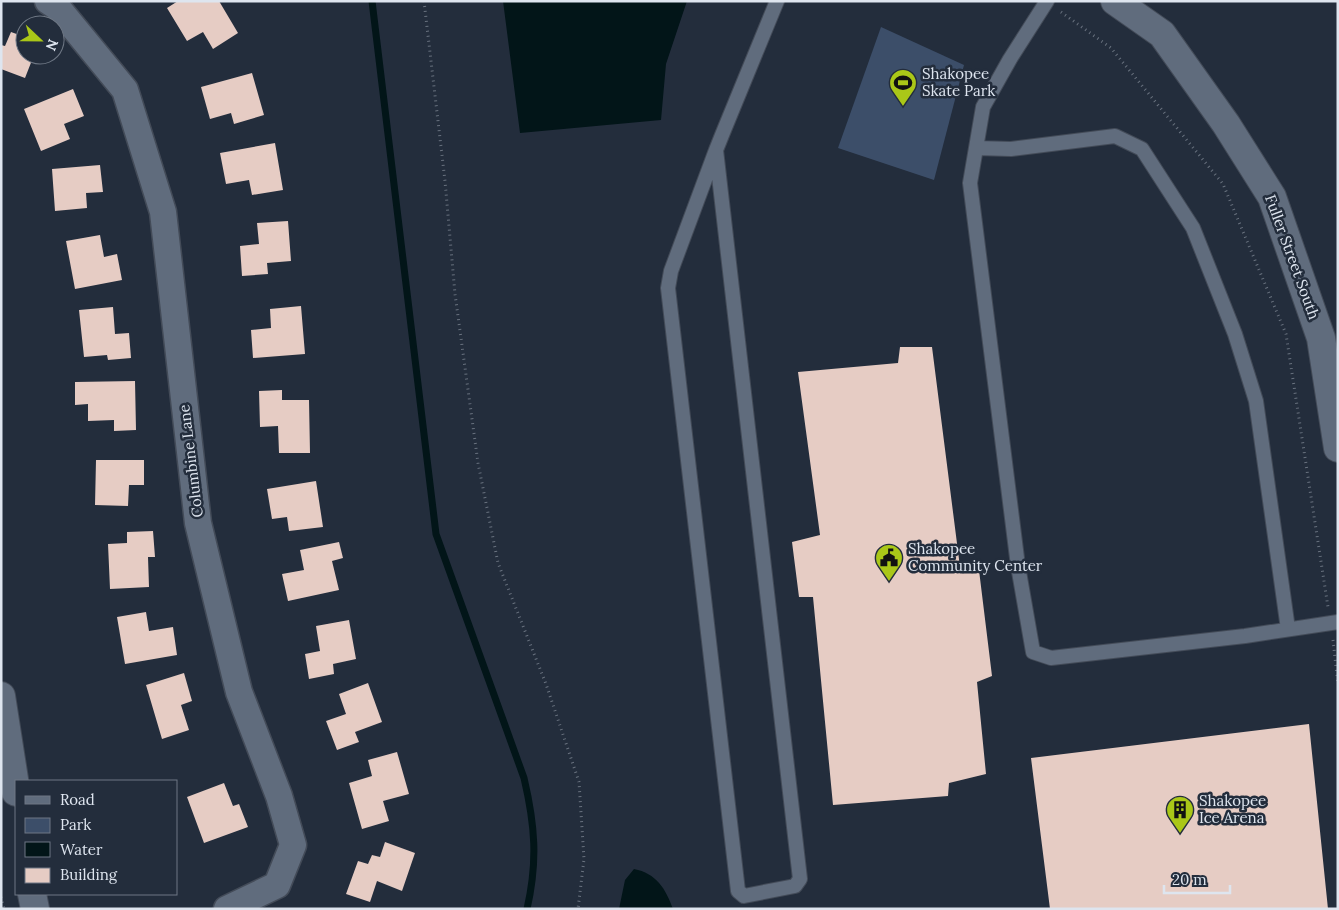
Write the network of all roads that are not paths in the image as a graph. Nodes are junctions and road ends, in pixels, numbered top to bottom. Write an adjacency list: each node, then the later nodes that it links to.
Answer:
1 (48, 1): 14 (street, Columbine Lane)
2 (777, 1): 6 (lane)
3 (1047, 1): 5 (lane)
4 (1115, 1): 7 (street, Fuller Street South)
5 (976, 148): 9 (lane); 9 (lane)
6 (716, 150): 6 (lane)
7 (1338, 448)
8 (1338, 622): 9 (lane)
9 (1288, 630)
10 (1, 696): 11 (street)
11 (15, 786)
12 (32, 895): 13 (street)
13 (35, 909)
14 (227, 909)

